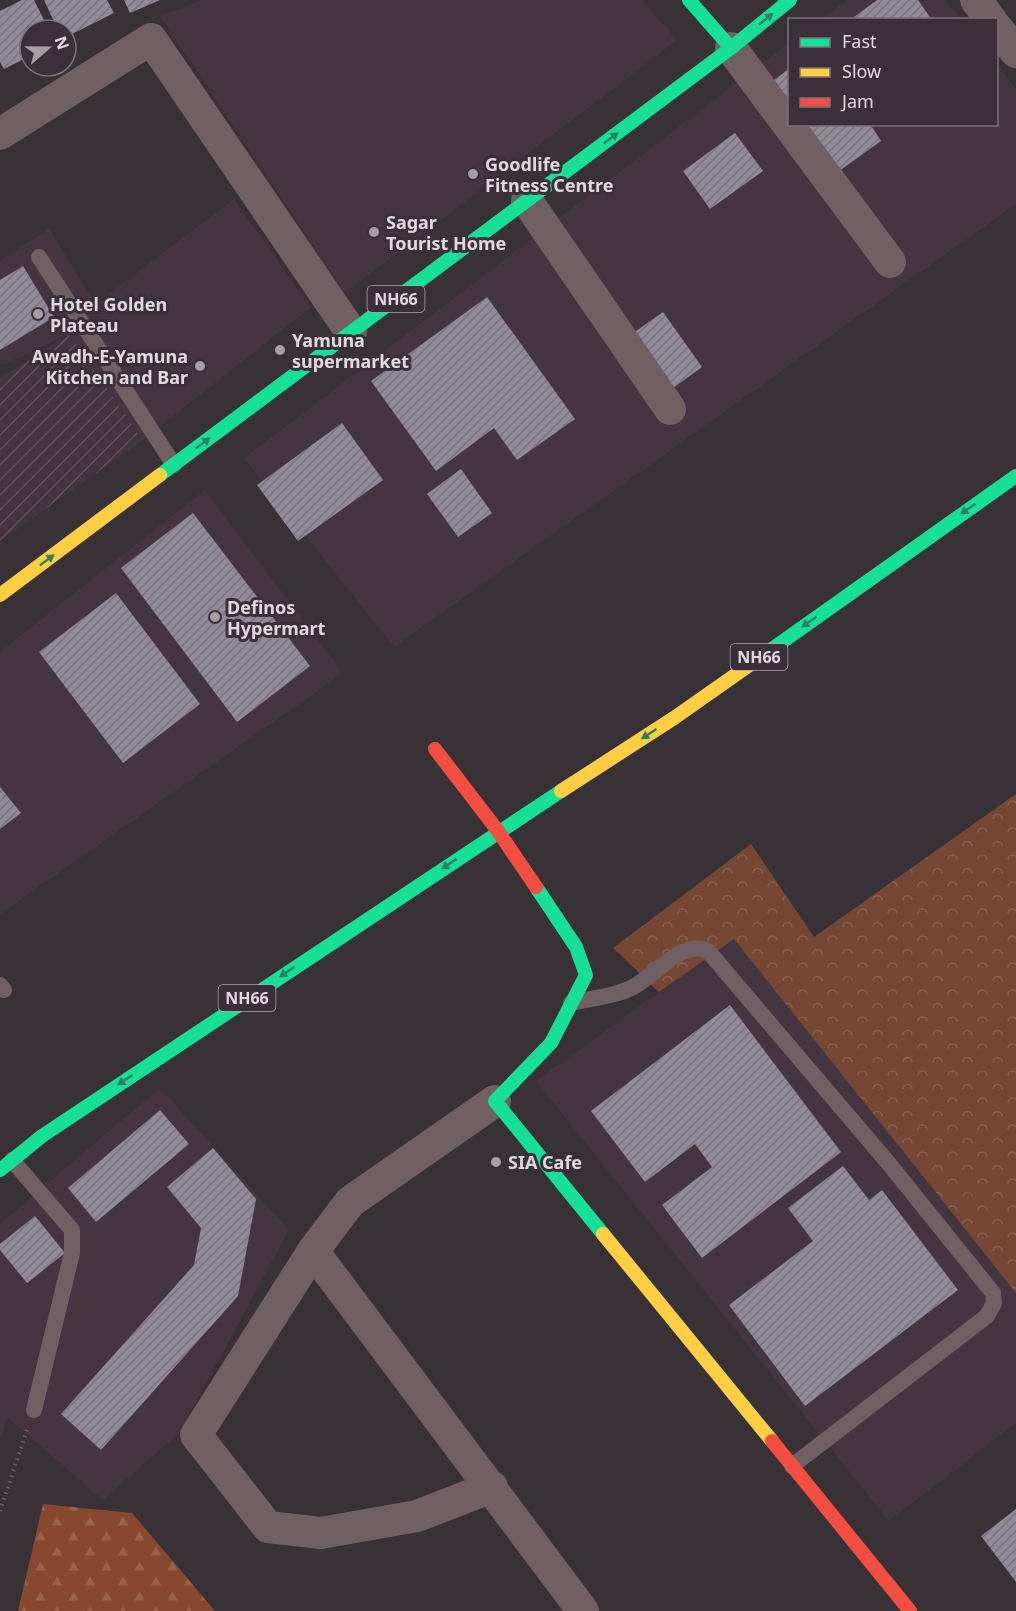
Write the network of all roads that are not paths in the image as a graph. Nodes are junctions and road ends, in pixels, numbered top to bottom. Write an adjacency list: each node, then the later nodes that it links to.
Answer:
1 (689, 0): 6 (main road)
2 (790, 0): 6 (main road, NH66, one-way to 2)
3 (975, 0): 4 (street)
4 (989, 18)
5 (998, 30): 7 (street)
6 (731, 48): 8 (street); 11 (main road, NH66, one-way to 6)
7 (1016, 52)
8 (788, 125)
9 (789, 126): 13 (street)
10 (0, 134): 14 (street)
11 (527, 201): 14 (main road, NH66); 15 (street)
12 (39, 257): 16 (lane)
13 (890, 262)
14 (351, 332): 16 (main road, NH66, one-way to 14)
15 (670, 409)
16 (174, 465): 18 (main road, NH66, one-way to 16)
17 (1016, 476): 20 (main road, NH66, one-way to 20)
18 (0, 595)
19 (435, 749): 20 (main road)
20 (498, 831): 21 (main road); 23 (main road, NH66, one-way to 23)
21 (570, 1004): 22 (main road); 26 (lane)
22 (495, 1101): 24 (street); 26 (main road)
23 (6, 1165): 25 (lane)
24 (313, 1251): 27 (street); 27 (street)
25 (34, 1410)
26 (792, 1466): 29 (main road)
27 (492, 1487): 28 (street)
28 (583, 1611)
29 (910, 1611)

